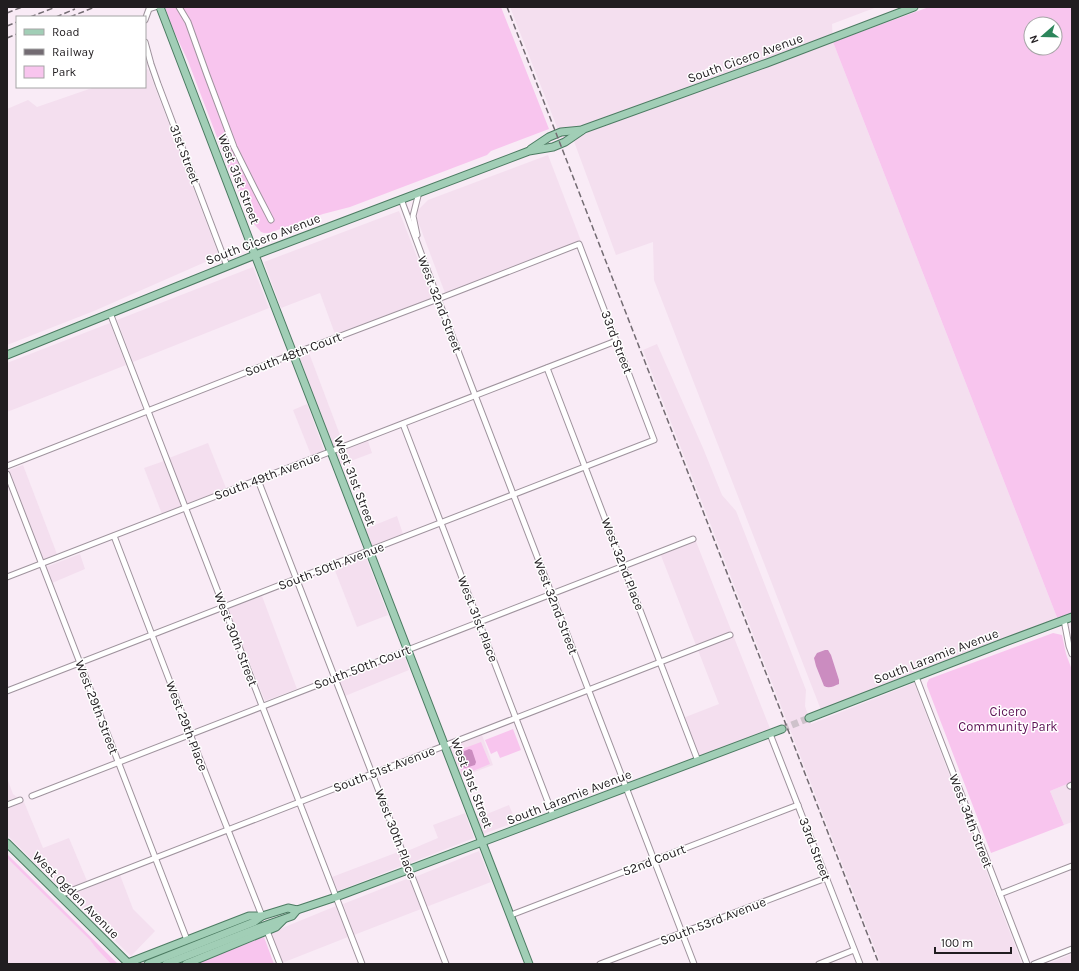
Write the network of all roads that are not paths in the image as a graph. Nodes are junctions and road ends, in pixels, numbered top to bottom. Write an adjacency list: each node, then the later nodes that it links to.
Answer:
1 (155, 7): 5 (street)
2 (160, 7): 14 (main road, West 31st Street)
3 (179, 7): 11 (street)
4 (914, 7): 7 (main road, South Cicero Avenue)
5 (146, 17)
6 (146, 46): 15 (street, 31st Street)
7 (584, 129): 8 (main road, South Cicero Avenue); 8 (main road, South Cicero Avenue)
8 (529, 150): 9 (main road, South Cicero Avenue)
9 (419, 192): 10 (main road, South Cicero Avenue); 13 (street, West 32nd Street)
10 (401, 199): 13 (street, West 32nd Street); 14 (main road, South Cicero Avenue)
11 (271, 220)
12 (579, 244): 16 (street, South 48th Court); 18 (street, 33rd Street)
13 (419, 248): 16 (street, West 32nd Street)
14 (255, 255): 15 (main road, South Cicero Avenue); 20 (main road, West 31st Street)
15 (228, 266): 17 (main road, South Cicero Avenue)
16 (438, 299): 20 (street, South 48th Court); 22 (street, West 32nd Street)
17 (110, 313): 19 (main road, South Cicero Avenue); 23 (street, West 30th Street)
18 (616, 341): 21 (street, South 49th Avenue); 25 (street, 33rd Street)
19 (7, 354)
20 (293, 354): 23 (street, South 48th Court); 26 (main road, West 31st Street)
21 (547, 368): 22 (street, South 49th Avenue); 28 (street, West 32nd Place)
22 (475, 396): 24 (street, South 49th Avenue); 31 (street, West 32nd Street)
23 (148, 411): 27 (street, South 48th Court); 32 (street, West 30th Street)
24 (402, 424): 26 (street, South 49th Avenue); 33 (street, West 31st Place)
25 (654, 440): 28 (street, South 50th Avenue)
26 (331, 452): 30 (street, South 49th Avenue); 36 (main road, West 31st Street)
27 (7, 466)
28 (585, 467): 31 (street, South 50th Avenue); 38 (street, West 32nd Place)
29 (7, 474): 37 (street, West 29th Street)
30 (258, 480): 32 (street, South 49th Avenue); 40 (street, West 30th Place)
31 (513, 495): 33 (street, South 50th Avenue); 41 (street, West 32nd Street)
32 (185, 508): 34 (street, South 49th Avenue); 42 (street, West 30th Street)
33 (441, 523): 36 (street, South 50th Avenue); 45 (street, West 31st Place)
34 (114, 536): 37 (street, South 49th Avenue); 46 (street, West 29th Place)
35 (693, 539): 38 (street, South 50th Court)
36 (369, 551): 40 (street, South 50th Avenue); 48 (main road, West 31st Street)
37 (41, 564): 39 (street, South 49th Avenue); 51 (street, West 29th Street)
38 (623, 566): 41 (street, South 50th Court); 50 (street, West 32nd Place)
39 (7, 577)
40 (296, 579): 42 (street, South 50th Avenue); 53 (street, West 30th Place)
41 (552, 594): 45 (street, South 50th Court); 54 (street, West 32nd Street)
42 (224, 607): 46 (street, South 50th Avenue); 56 (street, West 30th Street)
43 (1072, 618): 44 (main road, South Laramie Avenue)
44 (1064, 620): 49 (street); 52 (main road, South Laramie Avenue)
45 (479, 622): 48 (street, South 50th Court); 57 (street, West 31st Place)
46 (152, 635): 51 (street, South 50th Avenue); 60 (street, West 29th Place)
47 (730, 635): 50 (street, South 51st Avenue)
48 (407, 650): 53 (street, South 50th Court); 62 (main road, West 31st Street)
49 (1072, 654)
50 (660, 662): 54 (street, South 51st Avenue); 63 (street, West 32nd Place)
51 (80, 663): 55 (street, South 50th Avenue); 64 (street, West 29th Street)
52 (916, 677): 58 (main road, South Laramie Avenue); 81 (street, West 34th Street)
53 (335, 678): 56 (street, South 50th Court); 65 (street, West 30th Place)
54 (588, 690): 57 (street, South 51st Avenue); 66 (street, West 32nd Street)
55 (7, 691)
56 (262, 706): 60 (street, South 50th Court); 69 (street, West 30th Street)
57 (516, 718): 62 (street, South 51st Avenue); 72 (street, West 31st Place)
58 (809, 718)
59 (782, 729): 61 (main road, South Laramie Avenue)
60 (190, 734): 64 (street, South 50th Court); 73 (street, West 29th Place)
61 (770, 734): 63 (main road, South Laramie Avenue); 71 (street, 33rd Street)
62 (445, 746): 65 (street, South 51st Avenue); 74 (main road, West 31st Street)
63 (698, 761): 66 (main road, South Laramie Avenue)
64 (118, 762): 67 (street, South 50th Court); 76 (street, West 29th Street)
65 (372, 774): 69 (street, South 51st Avenue); 79 (street, West 30th Place)
66 (626, 788): 72 (main road, South Laramie Avenue); 77 (street, West 32nd Street)
67 (32, 796)
68 (20, 800): 70 (street)
69 (299, 802): 73 (street, South 51st Avenue); 83 (street, West 30th Street)
70 (7, 805)
71 (798, 805): 77 (street, 52nd Court); 80 (street, 33rd Street)
72 (553, 816): 74 (main road, South Laramie Avenue)
73 (228, 830): 76 (street, South 51st Avenue); 86 (street, West 29th Place)
74 (482, 842): 79 (main road, South Laramie Avenue); 85 (main road, West 31st Street)
75 (7, 843): 82 (main road, West Ogden Avenue)
76 (155, 859): 82 (street, South 51st Avenue); 90 (street, West 29th Street)
77 (654, 860): 85 (street, 52nd Court); 89 (street, West 32nd Street)
78 (1072, 866): 81 (street)
79 (409, 870): 83 (main road, South Laramie Avenue); 100 (street, West 30th Place)
80 (826, 878): 89 (street, South 53rd Avenue); 92 (street, 33rd Street)
81 (1000, 894): 106 (street, West 34th Street)
82 (60, 896): 94 (main road, West Ogden Avenue)
83 (336, 898): 84 (main road, South Laramie Avenue); 99 (street, West 30th Street)
84 (297, 910): 86 (main road, South Laramie Avenue); 87 (main road, South Laramie Avenue)
85 (510, 915): 101 (main road, West 31st Street)
86 (262, 916): 90 (main road); 93 (main road, South Laramie Avenue)
87 (284, 919): 88 (main road); 93 (main road, South Laramie Avenue)
88 (267, 931): 97 (main road); 98 (street)
89 (682, 933): 102 (street, South 53rd Avenue); 103 (street, West 32nd Street)
90 (187, 940): 94 (main road)
91 (1072, 949): 107 (street)
92 (854, 950): 104 (street); 105 (street, 33rd Street)
93 (187, 952): 95 (main road, South Laramie Avenue); 96 (main road, South Laramie Avenue)
94 (129, 964)
95 (148, 964)
96 (166, 964)
97 (186, 964)
98 (280, 964)
99 (362, 964)
100 (446, 964)
101 (529, 964)
102 (600, 964)
103 (694, 964)
104 (819, 964)
105 (860, 964)
106 (1027, 964)
107 (1034, 964)

